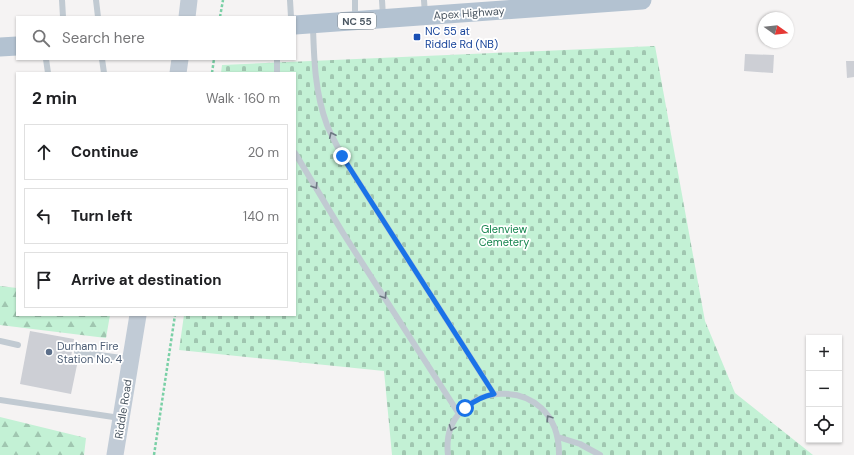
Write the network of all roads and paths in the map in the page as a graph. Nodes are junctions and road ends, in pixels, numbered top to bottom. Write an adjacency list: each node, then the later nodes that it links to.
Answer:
1 (62, 0): 10 (lane)
2 (96, 0): 11 (lane)
3 (189, 0): 12 (main road)
4 (223, 0): 13 (path)
5 (290, 0): 14 (lane)
6 (356, 0): 16 (lane)
7 (382, 0): 15 (lane)
8 (642, 0): 9 (main road, Apex Highway / NC 55)
9 (425, 8): 15 (main road, Apex Highway / NC 55)
10 (63, 16)
11 (98, 16)
12 (187, 16)
13 (220, 16)
14 (291, 16)
15 (383, 19): 16 (main road, Apex Highway / NC 55)
16 (355, 21): 17 (main road, Apex Highway / NC 55)
17 (304, 25): 37 (lane, one-way to 17)
18 (16, 46): 19 (main road)
19 (0, 47)
20 (46, 60): 25 (lane)
21 (102, 60): 26 (lane)
22 (180, 60): 27 (main road)
23 (214, 60): 28 (path)
24 (277, 60): 29 (lane)
25 (48, 72)
26 (104, 72)
27 (178, 72)
28 (212, 72)
29 (277, 72)
30 (296, 155): 39 (lane, one-way to 39)
31 (138, 316): 36 (main road, Riddle Road)
32 (175, 316): 43 (path)
33 (0, 341): 34 (lane)
34 (18, 345)
35 (77, 352): 36 (lane)
36 (131, 360): 40 (main road, Riddle Road)
37 (494, 394): 39 (lane); 41 (lane, one-way to 37)
38 (0, 400): 40 (lane)
39 (460, 414): 44 (lane, one-way to 44)
40 (121, 419): 42 (main road, Riddle Road)
41 (558, 437): 45 (lane); 46 (lane)
42 (115, 455)
43 (154, 455)
44 (448, 455)
45 (559, 455)
46 (600, 455)

